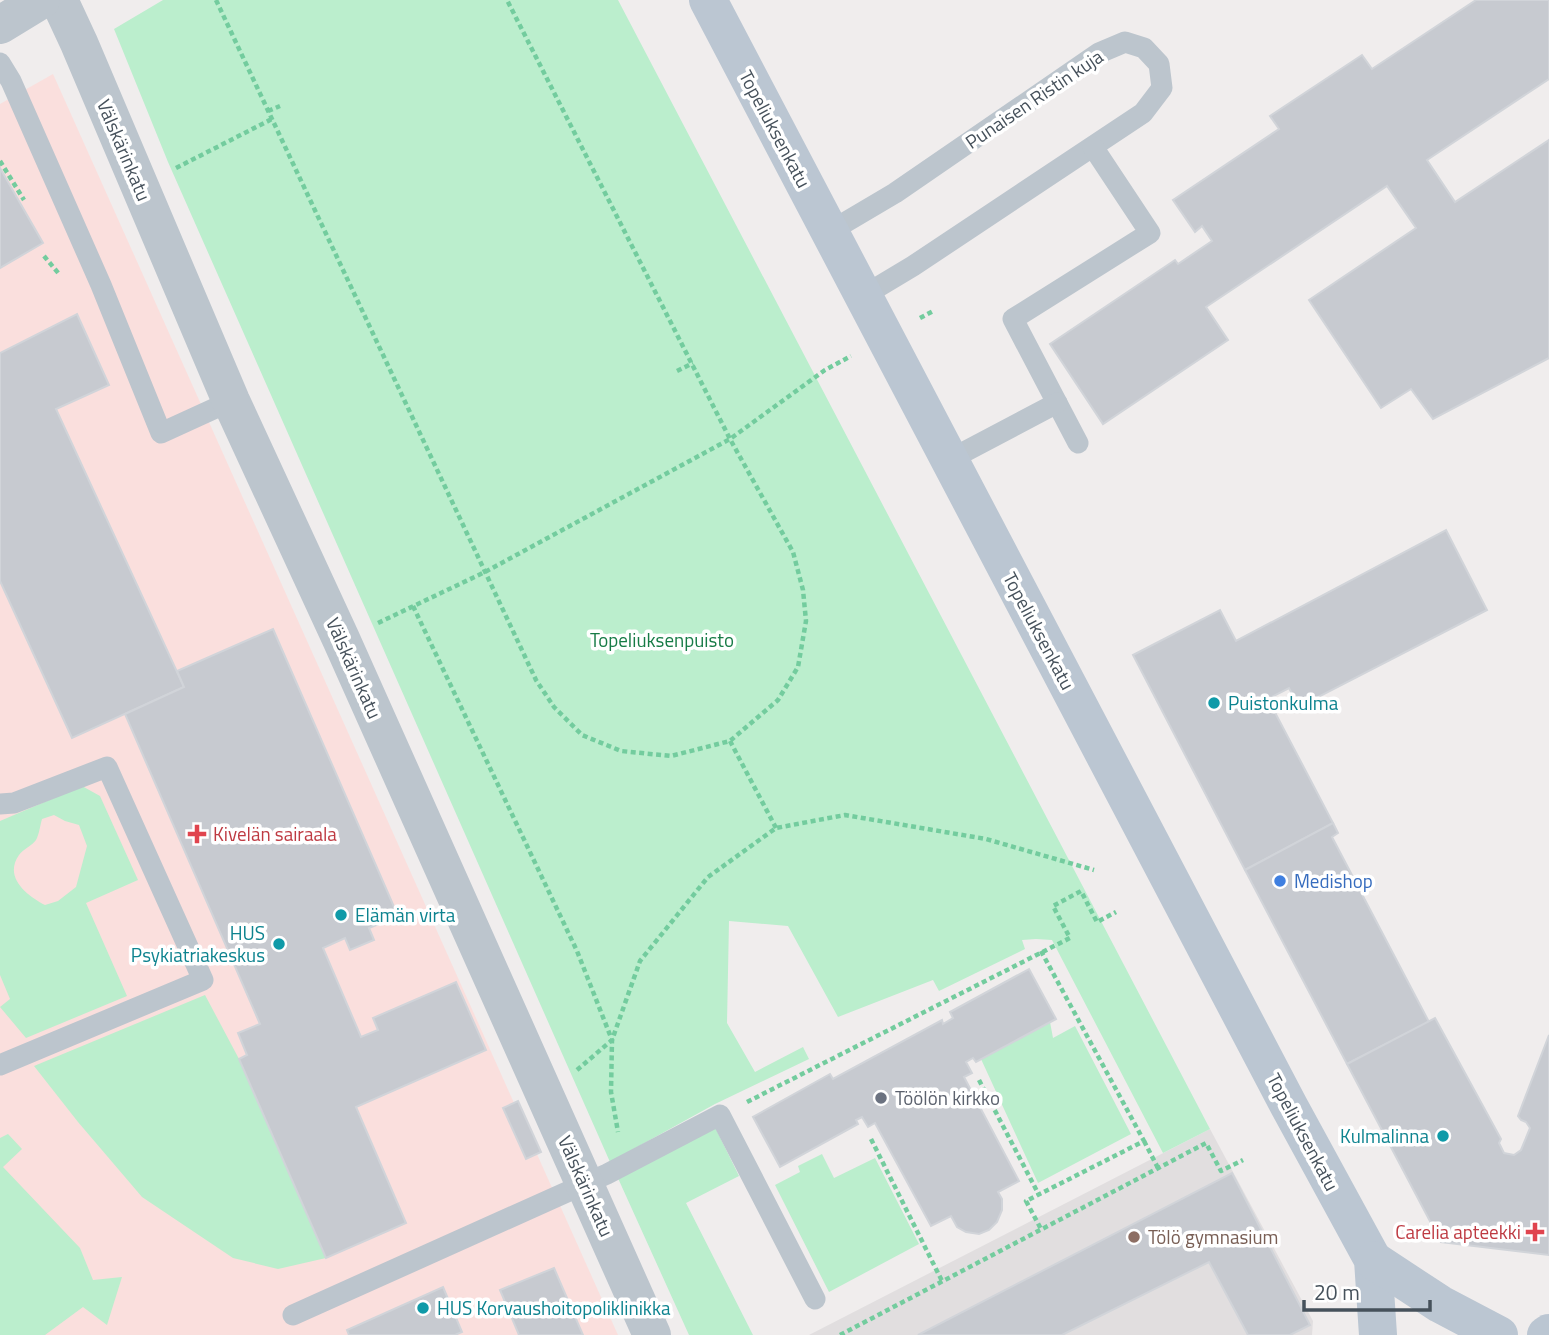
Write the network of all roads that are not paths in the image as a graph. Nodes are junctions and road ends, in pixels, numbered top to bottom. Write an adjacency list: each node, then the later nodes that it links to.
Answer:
1 (41, 0): 4 (street)
2 (59, 0): 9 (street, Välskärinkatu)
3 (708, 0): 7 (main road, Topeliuksenkatu)
4 (0, 25)
5 (0, 63): 9 (lane)
6 (1093, 147): 7 (lane, Punaisen Ristin kuja); 8 (lane, Punaisen Ristin kuja); 10 (lane)
7 (829, 232): 8 (main road, Topeliuksenkatu)
8 (863, 296): 12 (main road, Topeliuksenkatu)
9 (231, 401): 15 (street, Välskärinkatu)
10 (1057, 403): 11 (lane); 12 (lane)
11 (1078, 443)
12 (949, 460): 16 (main road, Topeliuksenkatu)
13 (0, 804): 14 (lane)
14 (0, 1065)
15 (596, 1179): 17 (lane); 18 (lane); 19 (street, Välskärinkatu)
16 (1373, 1260): 20 (main road, Topeliuksenkatu); 21 (main road, Topeliuksenkatu)
17 (815, 1299)
18 (293, 1315)
19 (652, 1335)
20 (1378, 1335)
21 (1499, 1335)

